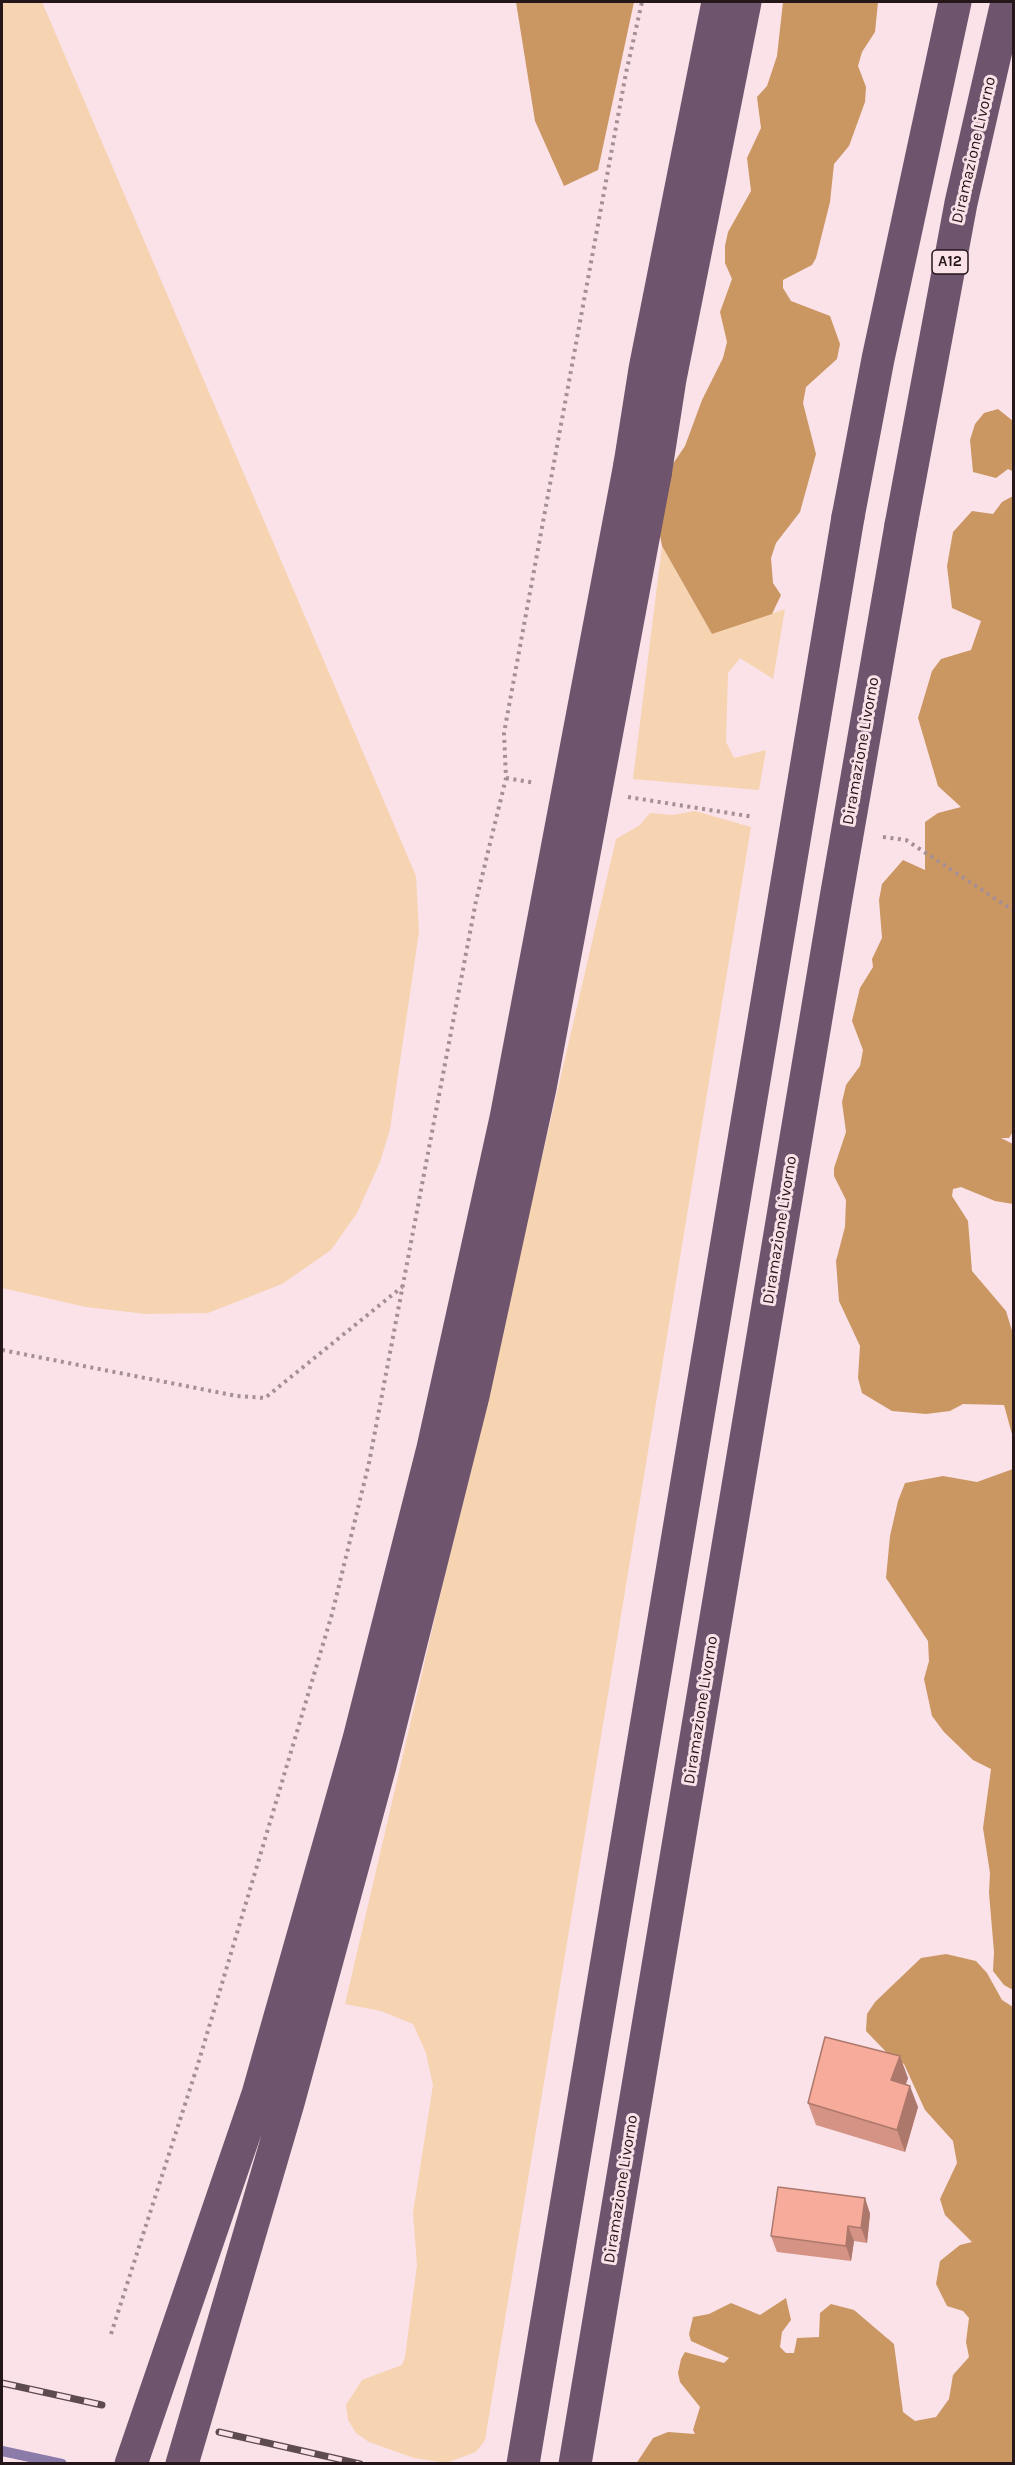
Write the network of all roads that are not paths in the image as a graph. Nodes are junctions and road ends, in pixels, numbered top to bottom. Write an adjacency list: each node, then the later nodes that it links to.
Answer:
1 (718, 2): 5 (highway)
2 (745, 2): 5 (highway)
3 (955, 2): 8 (highway, bridge)
4 (1007, 2): 9 (highway, Diramazione Livorno / A12, bridge)
5 (642, 469): 6 (highway, bridge); 7 (highway, bridge)
6 (131, 2463)
7 (182, 2463)
8 (523, 2463)
9 (575, 2463)

